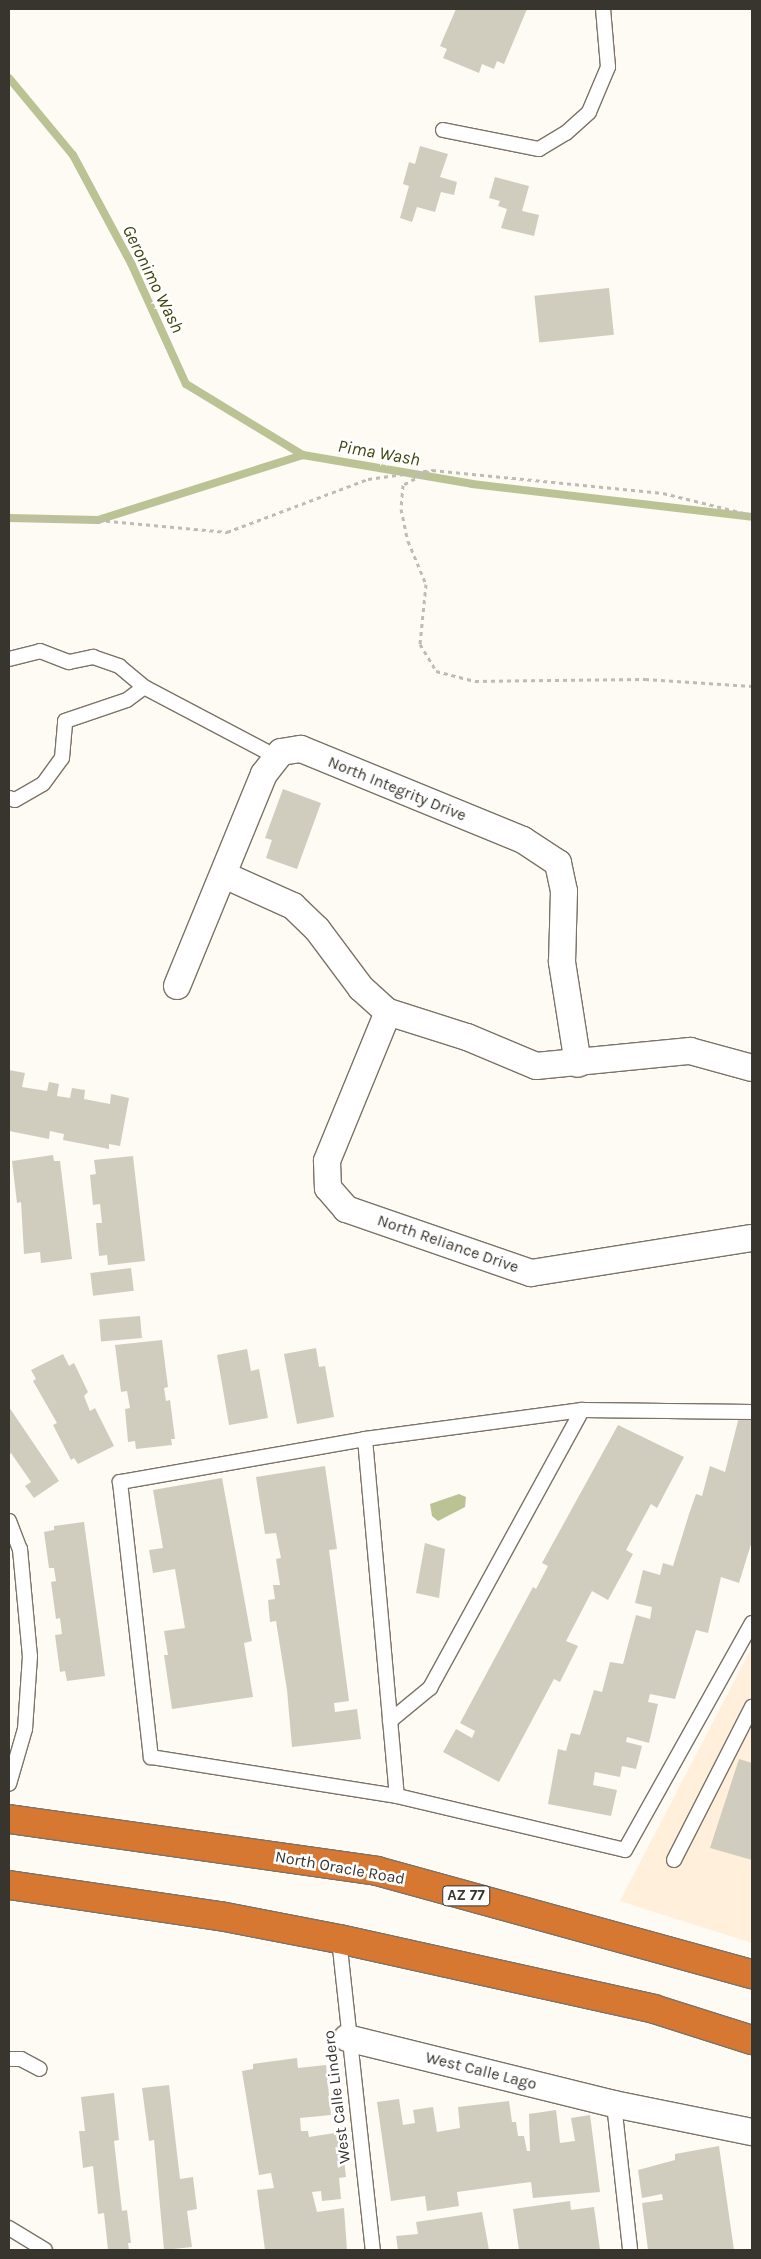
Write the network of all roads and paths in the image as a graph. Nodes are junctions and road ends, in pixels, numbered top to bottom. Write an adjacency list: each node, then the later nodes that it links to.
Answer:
1 (603, 9): 2 (lane)
2 (443, 130)
3 (432, 470): 4 (path); 5 (path); 7 (path)
4 (752, 515)
5 (9, 518)
6 (9, 659): 8 (lane)
7 (752, 686)
8 (144, 687): 9 (lane); 10 (lane)
9 (277, 757): 11 (street); 14 (street, North Integrity Drive)
10 (9, 798)
11 (224, 875): 12 (street); 13 (street)
12 (177, 986)
13 (388, 1012): 14 (street); 16 (street, North Reliance Drive)
14 (578, 1064): 15 (street)
15 (752, 1068)
16 (752, 1238)
17 (582, 1410): 18 (lane); 19 (lane); 23 (lane)
18 (752, 1412)
19 (365, 1440): 23 (lane); 25 (lane)
20 (9, 1521): 24 (lane)
21 (752, 1623): 25 (lane)
22 (752, 1707): 27 (lane)
23 (390, 1721): 25 (lane)
24 (9, 1784)
25 (397, 1796)
26 (9, 1819): 30 (highway, North Oracle Road / AZ 77)
27 (674, 1860)
28 (9, 1885): 29 (highway)
29 (339, 1939): 31 (lane, West Calle Lindero); 32 (highway)
30 (752, 1974)
31 (347, 2038): 35 (street, West Calle Lago); 39 (lane, West Calle Lindero)
32 (752, 2040)
33 (9, 2060): 34 (lane)
34 (40, 2069)
35 (614, 2104): 36 (street, West Calle Lago); 40 (lane)
36 (752, 2132)
37 (9, 2228): 38 (lane)
38 (45, 2250)
39 (373, 2250)
40 (630, 2250)

